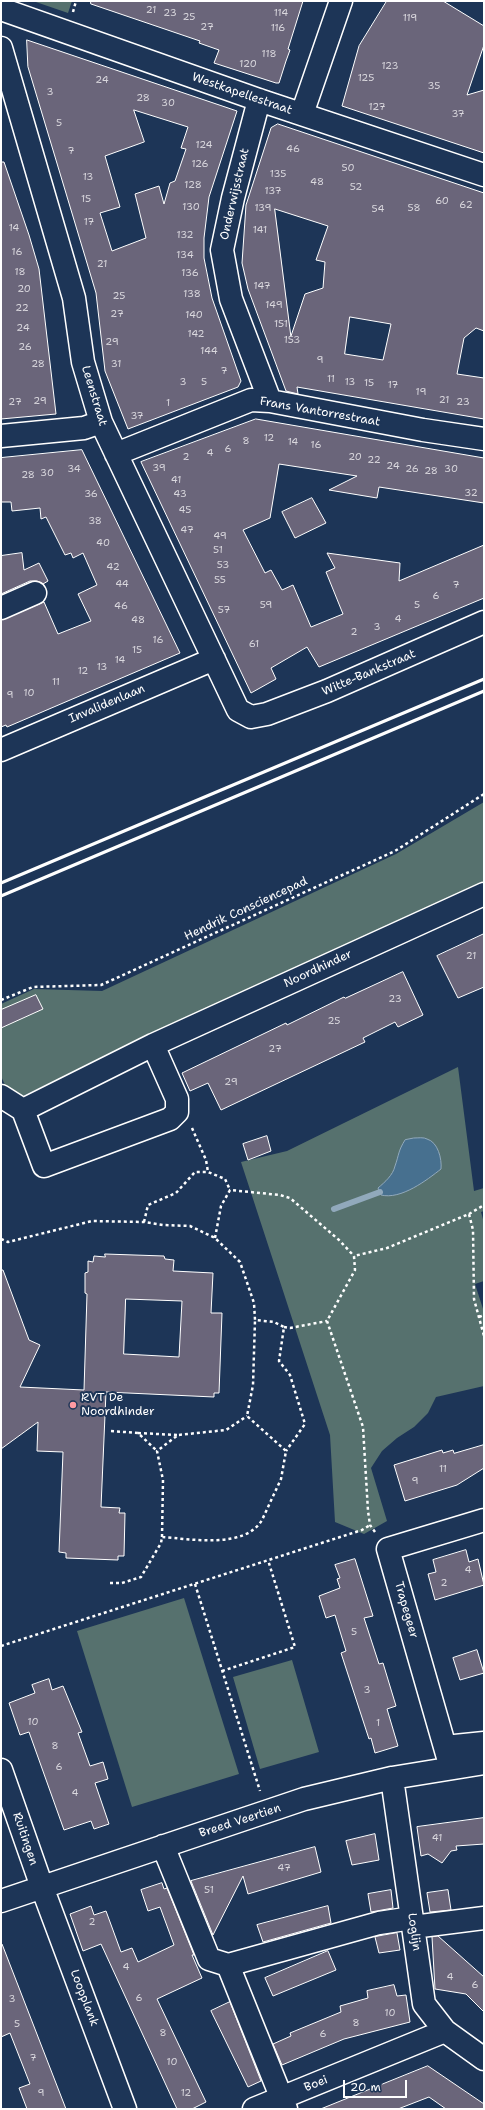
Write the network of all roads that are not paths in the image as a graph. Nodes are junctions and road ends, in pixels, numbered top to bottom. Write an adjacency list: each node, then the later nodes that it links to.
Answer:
1 (341, 1): 5 (street)
2 (1, 9): 4 (street, Westkapellestraat)
3 (1, 48): 8 (street, Leenstraat)
4 (259, 100): 5 (street, Westkapellestraat); 7 (street, Onderwijsstraat)
5 (302, 114): 6 (street, Westkapellestraat)
6 (484, 174)
7 (270, 401): 10 (street, Frans Vantorrestraat); 11 (street, Frans Vantorrestraat)
8 (101, 422): 9 (street); 11 (street, Leenstraat)
9 (1, 436)
10 (484, 439)
11 (116, 454): 15 (street, Leenstraat)
12 (35, 593): 13 (street)
13 (1, 608)
14 (484, 622): 16 (street, Witte-Bankstraat)
15 (214, 659): 16 (street, Leenstraat); 17 (street, Invalidenlaan)
16 (251, 716)
17 (1, 750)
18 (484, 894): 19 (street, Noordhinder)
19 (153, 1045): 21 (street, Noordhinder); 21 (street)
20 (1, 1096): 21 (street)
21 (23, 1110)
22 (484, 1520): 24 (street, Trapegeer)
23 (484, 1743): 24 (street)
24 (445, 1747): 26 (street, Trapegeer)
25 (484, 1763): 26 (street, Breed Veertien)
26 (451, 1768): 28 (street, Breed Veertien)
27 (1, 1770): 30 (street, Ruitingen)
28 (392, 1778): 29 (street, Breed Veertien); 33 (street, Loglijn)
29 (163, 1846): 30 (street, Breed Veertien); 34 (street)
30 (42, 1887): 31 (street, Breed Veertien); 38 (street, Loopplank)
31 (1, 1901)
32 (484, 1918): 33 (street)
33 (413, 1922): 34 (street); 35 (street, Loglijn)
34 (228, 1965): 37 (street)
35 (445, 2031): 36 (street, Loglijn); 37 (street, Boei)
36 (484, 2059)
37 (284, 2104): 39 (street, Boei)
38 (126, 2109)
39 (254, 2109)

